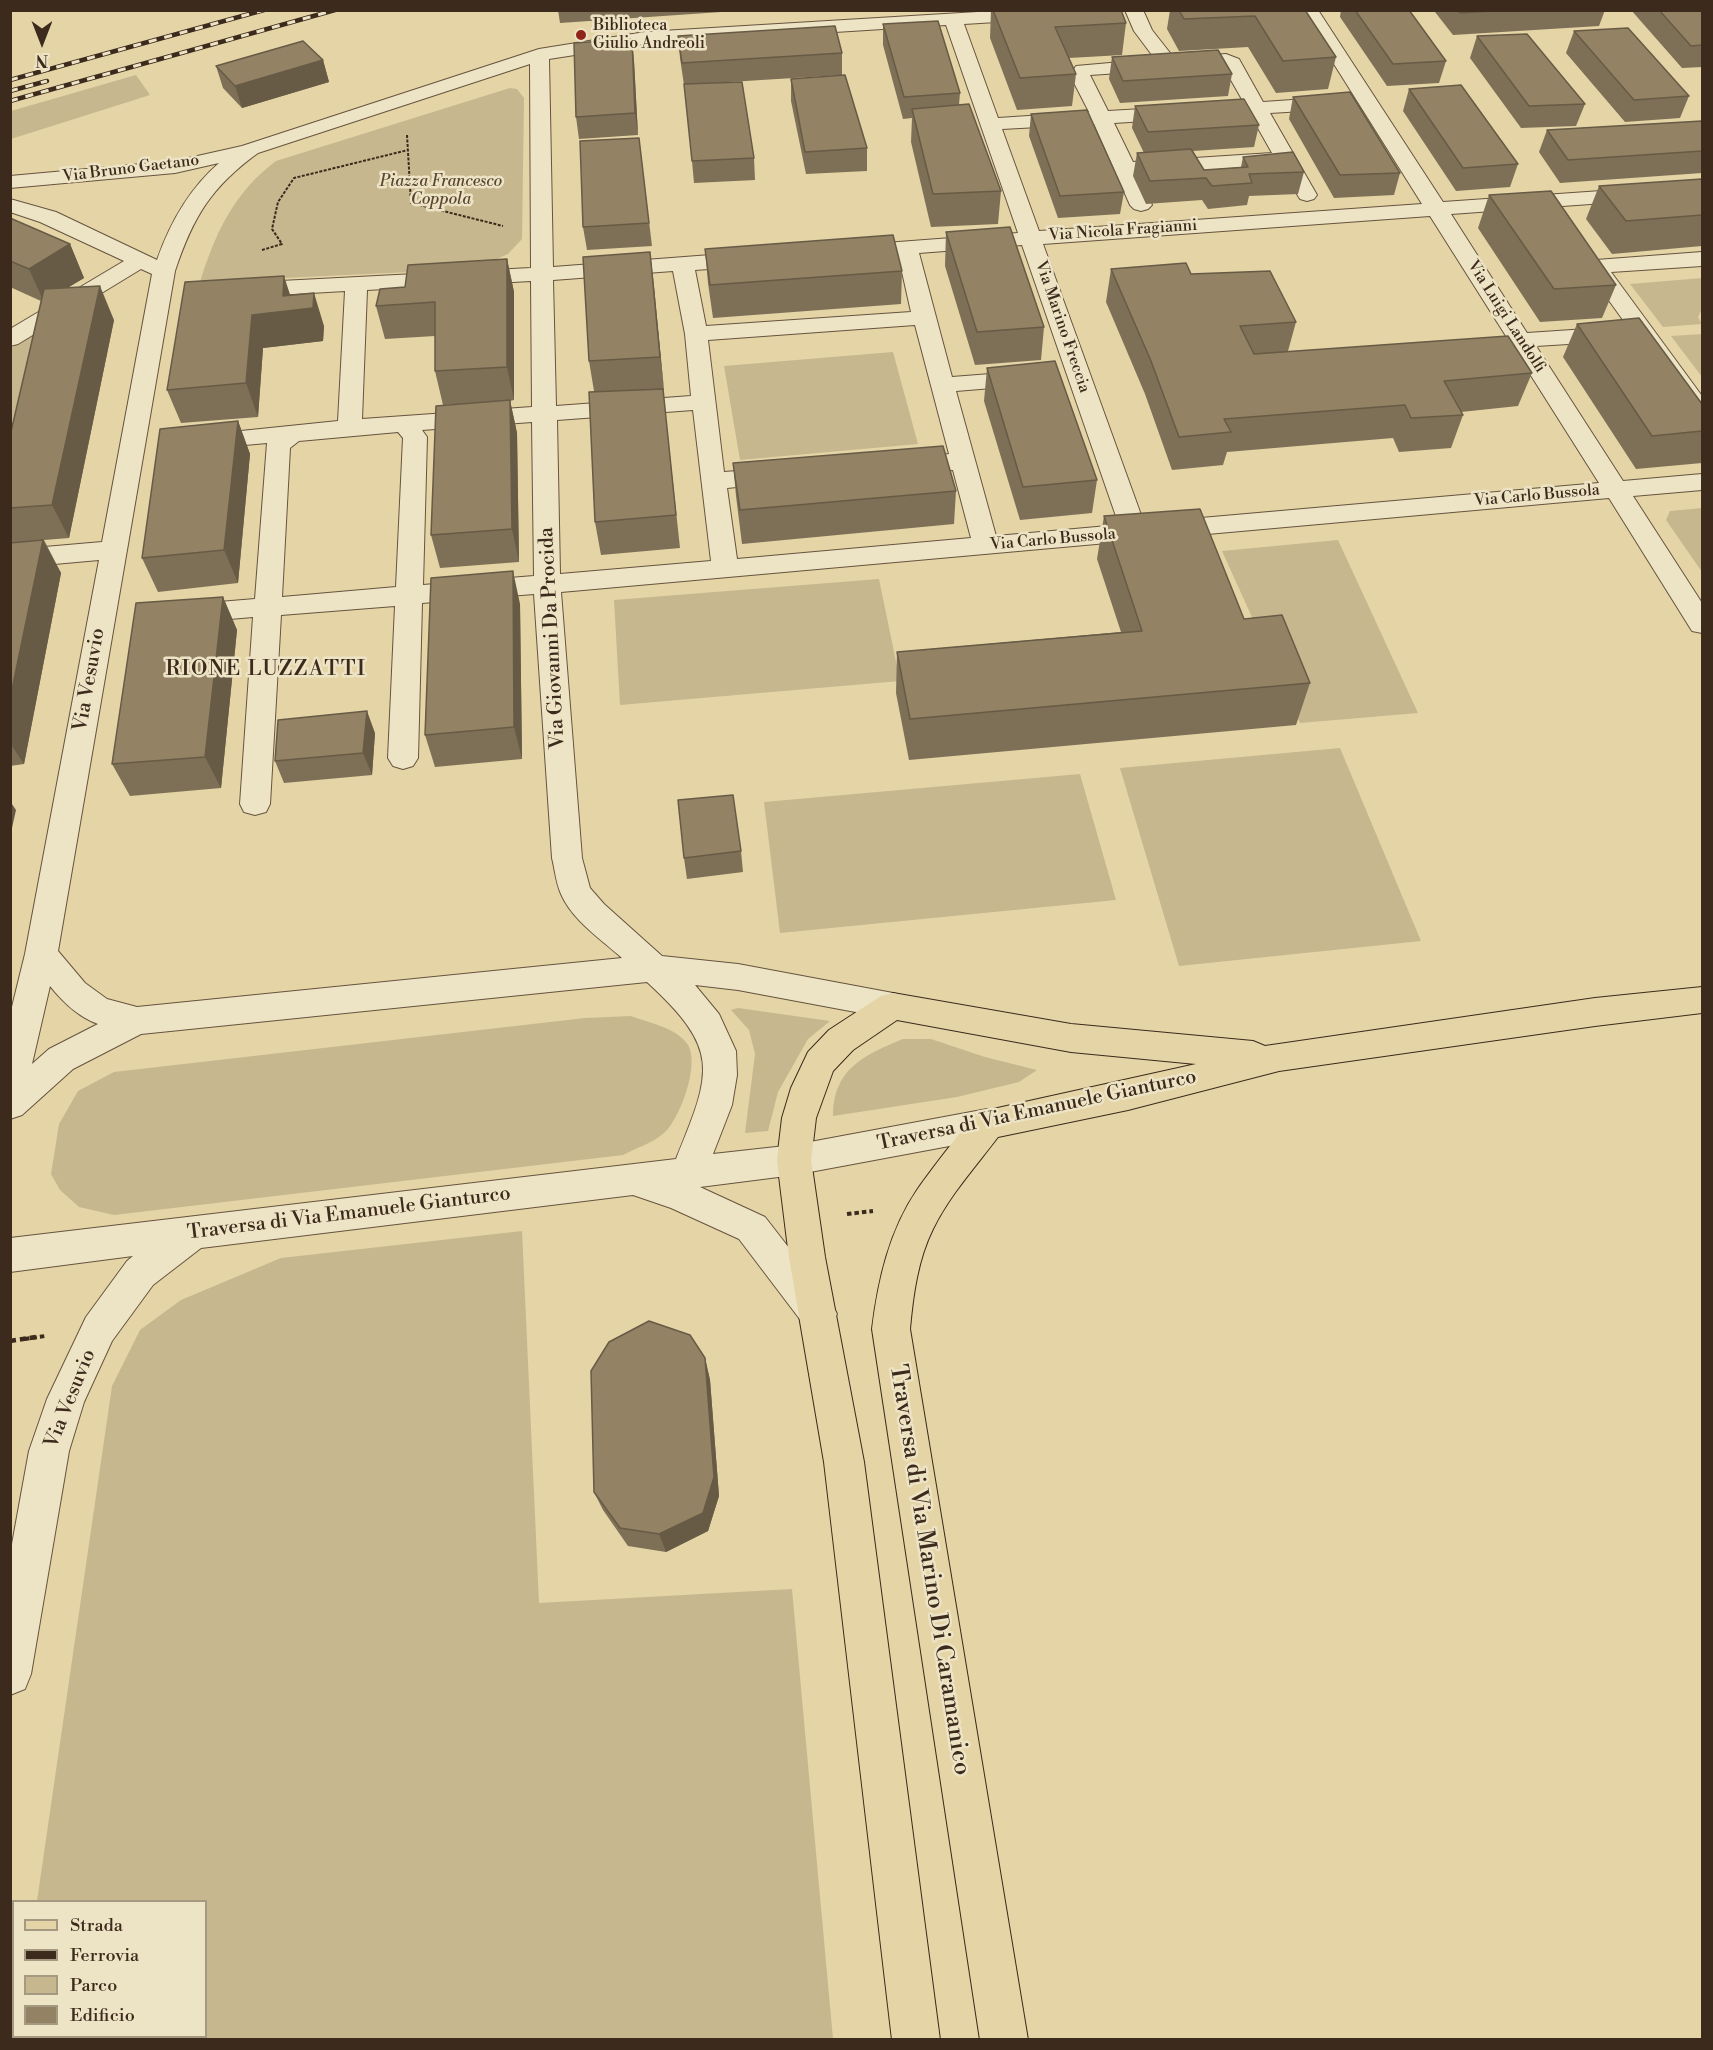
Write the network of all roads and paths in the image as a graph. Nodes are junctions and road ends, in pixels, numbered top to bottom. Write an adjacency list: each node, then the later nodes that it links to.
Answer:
1 (1111, 10): 4 (street)
2 (1134, 10): 6 (street)
3 (1309, 10): 7 (street, Via Luigi Landolfi)
4 (953, 19): 5 (street); 13 (street, Via Marino Freccia)
5 (539, 55): 8 (street); 24 (street)
6 (1169, 64): 9 (street); 12 (street)
7 (1366, 101): 9 (street); 23 (street, Via Luigi Landolfi)
8 (380, 107): 14 (street); 15 (path)
9 (1258, 108): 10 (street); 16 (street)
10 (1222, 110)
11 (1198, 112): 12 (street)
12 (1102, 118): 13 (street); 17 (street)
13 (990, 124): 25 (street, Via Marino Freccia)
14 (251, 149): 18 (street, Via Bruno Gaetano); 33 (street)
15 (408, 150): 24 (path); 28 (path)
16 (1283, 155): 17 (street); 20 (street)
17 (1125, 166): 21 (street)
18 (10, 182)
19 (1702, 190): 23 (street, Via Nicola Fragianni)
20 (1307, 195)
21 (1141, 205)
22 (10, 206): 33 (street)
23 (1436, 209): 25 (street, Via Nicola Fragianni); 40 (street, Via Luigi Landolfi)
24 (542, 224): 32 (street)
25 (1031, 238): 26 (street, Via Nicola Fragianni); 41 (street, Via Marino Freccia)
26 (906, 247): 27 (street, Via Nicola Fragianni); 36 (street)
27 (836, 253)
28 (252, 254)
29 (765, 258): 31 (street)
30 (1702, 259): 37 (street)
31 (683, 264): 32 (street); 38 (street)
32 (543, 274): 34 (street); 45 (street, Via Giovanni Da Procida)
33 (162, 280): 39 (street); 58 (street, Via Vesuvio)
34 (356, 284): 35 (street); 47 (street)
35 (216, 292)
36 (924, 318): 38 (street); 42 (street)
37 (1643, 332): 40 (street); 44 (street)
38 (696, 334): 43 (street)
39 (10, 339)
40 (1520, 340): 55 (street, Via Luigi Landolfi)
41 (1079, 374): 42 (street); 56 (street, Via Marino Freccia)
42 (941, 385): 50 (street)
43 (704, 402): 45 (street); 53 (street)
44 (1700, 407)
45 (545, 412): 46 (street); 61 (street, Via Giovanni Da Procida)
46 (404, 424): 47 (street); 62 (street)
47 (350, 427): 48 (street)
48 (292, 434): 49 (street); 63 (street)
49 (185, 442)
50 (962, 461): 51 (street); 57 (street)
51 (879, 468)
52 (796, 474): 53 (street)
53 (713, 481): 60 (street)
54 (1702, 482): 55 (street, Via Carlo Bussola)
55 (1616, 489): 56 (street, Via Carlo Bussola); 65 (street, Via Luigi Landolfi)
56 (1135, 533): 57 (street, Via Carlo Bussola)
57 (986, 546): 60 (street, Via Carlo Bussola)
58 (114, 550): 59 (street); 68 (street, Via Vesuvio)
59 (10, 559)
60 (725, 568): 61 (street, Via Carlo Bussola)
61 (547, 584): 62 (street, Via Carlo Bussola); 69 (street, Via Giovanni Da Procida)
62 (411, 595): 63 (street, Via Carlo Bussola); 66 (street)
63 (267, 608): 64 (street, Via Carlo Bussola); 67 (street)
64 (171, 615)
65 (1702, 624)
66 (403, 758)
67 (255, 804)
68 (41, 954): 72 (street, Traversa di Via Emanuele Gianturco); 74 (street, Via Vesuvio)
69 (654, 968): 71 (street, Traversa di Via Emanuele Gianturco); 72 (street, Traversa di Via Emanuele Gianturco); 78 (street)
70 (1702, 1000): 73 (main road, Traversa di Via Emanuele Gianturco)
71 (893, 1006): 73 (main road, Traversa di Via Emanuele Gianturco); 77 (main road)
72 (137, 1021): 75 (street, Traversa di Via Emanuele Gianturco)
73 (1279, 1057): 76 (main road, Traversa di Via Emanuele Gianturco)
74 (10, 1088)
75 (10, 1105)
76 (987, 1124): 77 (street, Traversa di Via Emanuele Gianturco); 87 (main road, Traversa di Via Marino Di Caramanico)
77 (794, 1160): 78 (street, Traversa di Via Emanuele Gianturco); 82 (main road)
78 (688, 1173): 79 (street, Traversa di Via Emanuele Gianturco)
79 (632, 1179): 80 (street, Traversa di Via Emanuele Gianturco); 82 (street)
80 (193, 1233): 81 (street, Traversa di Via Emanuele Gianturco); 85 (street, Via Vesuvio)
81 (10, 1255)
82 (818, 1314): 86 (main road)
83 (51, 1335): 84 (path)
84 (10, 1341)
85 (10, 1674)
86 (916, 2040)
87 (1004, 2040)

